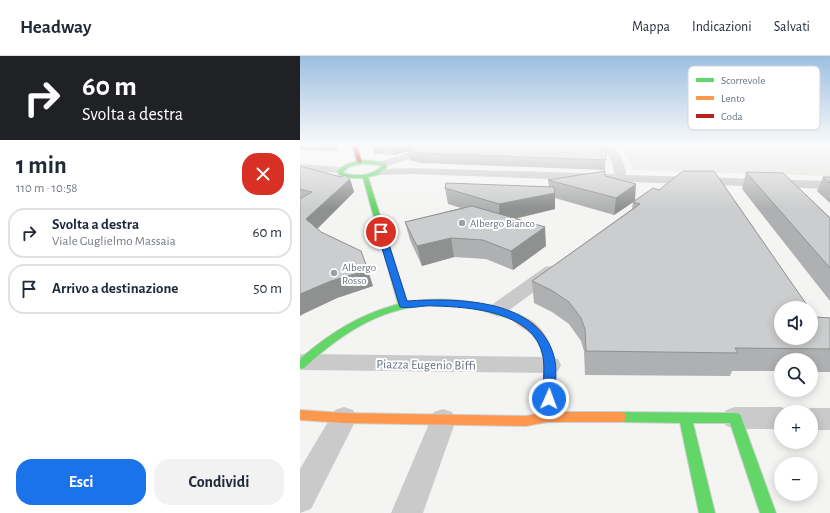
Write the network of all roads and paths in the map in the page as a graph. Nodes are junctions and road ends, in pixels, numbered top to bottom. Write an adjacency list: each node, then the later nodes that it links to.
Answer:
1 (347, 166): 6 (street)
2 (385, 166): 5 (street)
3 (618, 166): 8 (street)
4 (300, 167): 6 (street)
5 (381, 168): 7 (street); 8 (street)
6 (341, 170): 7 (street)
7 (365, 176): 11 (street)
8 (620, 178): 9 (street)
9 (830, 185)
10 (564, 262): 12 (street)
11 (403, 304): 12 (street, Piazza Eugenio Biffi); 13 (street, Piazza Eugenio Biffi)
12 (497, 310): 14 (street, Piazza Eugenio Biffi)
13 (301, 364): 14 (street, Piazza Eugenio Biffi)
14 (550, 365): 16 (street, Piazza Eugenio Biffi)
15 (300, 415): 18 (street)
16 (548, 417): 17 (street); 23 (street)
17 (685, 417): 19 (street); 26 (street)
18 (344, 418): 23 (street); 24 (street)
19 (734, 418): 20 (street); 27 (street)
20 (774, 418)
21 (818, 419): 22 (street)
22 (830, 419)
23 (443, 420): 25 (street)
24 (300, 498)
25 (407, 513)
26 (707, 513)
27 (768, 513)

